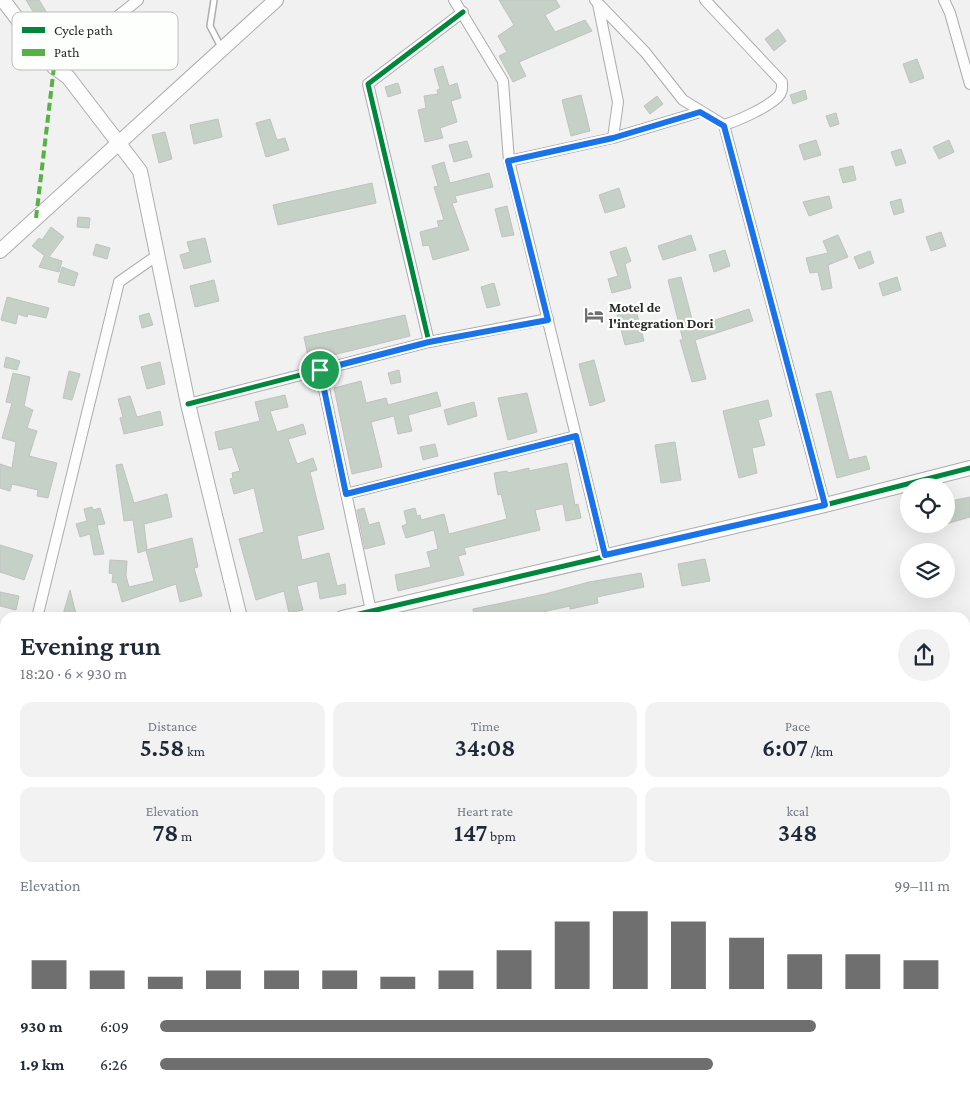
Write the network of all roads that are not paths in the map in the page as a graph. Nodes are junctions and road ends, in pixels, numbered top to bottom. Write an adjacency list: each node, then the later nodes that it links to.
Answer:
1 (2, 0): 11 (street)
2 (137, 0): 9 (street)
3 (214, 0): 12 (lane)
4 (276, 0): 12 (street)
5 (454, 0): 10 (street)
6 (705, 0): 17 (street)
7 (944, 0): 13 (street)
8 (596, 2): 16 (street); 18 (street)
9 (122, 12)
10 (463, 12): 20 (street); 24 (street)
11 (12, 13)
12 (222, 49): 19 (street)
13 (967, 64): 15 (street)
14 (58, 70): 19 (street)
15 (970, 84)
16 (700, 112): 17 (street); 18 (street)
17 (724, 126): 30 (street)
18 (613, 138): 20 (street)
19 (119, 144): 21 (street); 22 (street)
20 (508, 161): 23 (street)
21 (0, 251)
22 (159, 254): 26 (street); 33 (street)
23 (548, 320): 24 (street); 27 (street)
24 (429, 342): 25 (street)
25 (320, 370): 26 (street); 29 (street)
26 (188, 404): 34 (street)
27 (576, 436): 29 (street); 31 (street)
28 (970, 468): 30 (street)
29 (346, 494): 32 (street)
30 (825, 505): 31 (street)
31 (605, 555): 32 (street)
32 (371, 611): 35 (street)
33 (38, 612)
34 (239, 612)
35 (367, 612)

